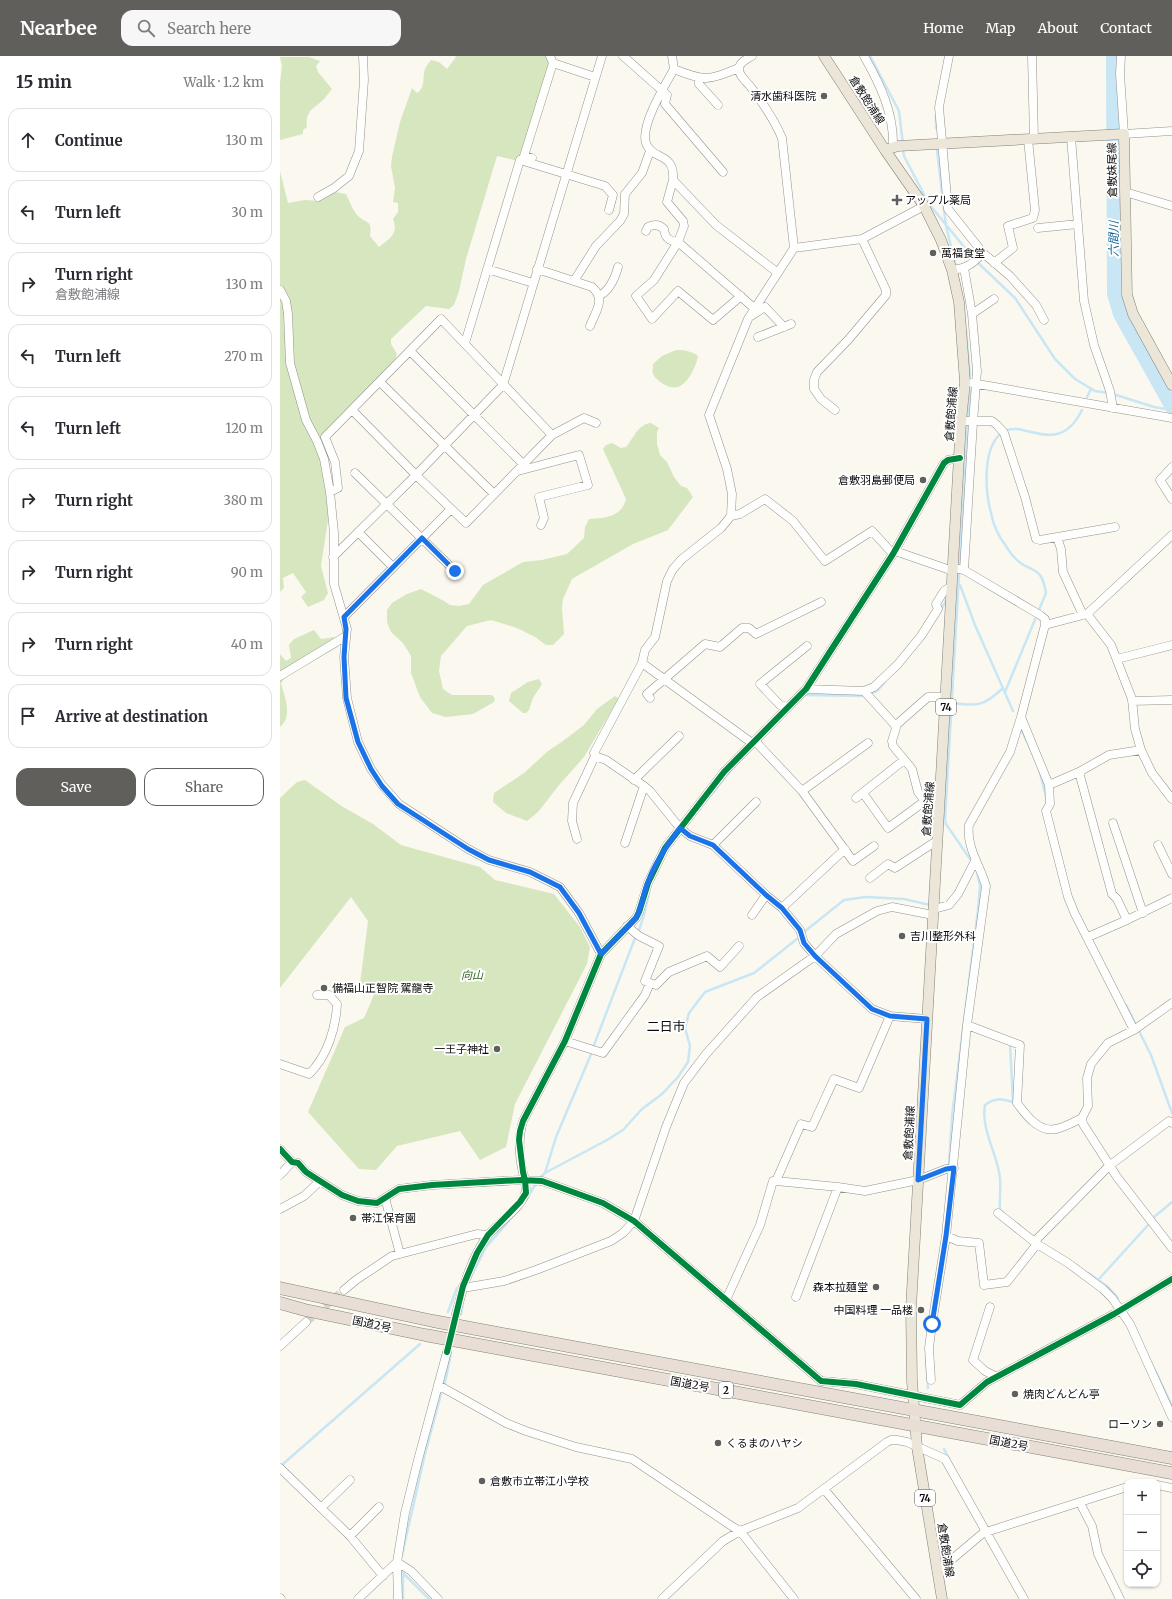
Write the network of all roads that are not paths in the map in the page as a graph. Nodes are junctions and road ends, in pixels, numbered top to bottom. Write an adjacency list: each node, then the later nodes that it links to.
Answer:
1 (363, 56): 29 (street)
2 (602, 56): 14 (street)
3 (623, 56): 16 (street)
4 (672, 56): 13 (street)
5 (752, 56): 12 (street)
6 (824, 56): 23 (main road, 倉敷飽浦線 / 74)
7 (864, 56): 23 (street)
8 (949, 56): 22 (street)
9 (1032, 56): 21 (street)
10 (1121, 56): 19 (street)
11 (551, 60): 14 (street); 25 (street)
12 (739, 68): 15 (street); 38 (street)
13 (674, 69): 15 (street); 16 (street)
14 (595, 77): 25 (street)
15 (699, 78): 17 (street)
16 (662, 90): 24 (street); 26 (street)
17 (718, 105)
18 (1172, 131): 19 (street)
19 (1122, 134): 20 (main road, 倉敷妹尾線); 28 (main road, 倉敷妹尾線)
20 (1071, 137): 21 (main road, 倉敷妹尾線); 33 (street)
21 (1031, 139): 22 (main road, 倉敷妹尾線); 40 (street)
22 (941, 144): 23 (main road, 倉敷妹尾線); 39 (street)
23 (896, 147): 30 (main road, 倉敷飽浦線 / 74)
24 (650, 150): 27 (street); 47 (street)
25 (567, 171): 32 (street); 43 (street); 44 (street)
26 (723, 172)
27 (673, 180): 37 (street); 46 (street)
28 (1125, 192): 31 (street); 65 (main road, 倉敷妹尾線)
29 (318, 197)
30 (924, 206): 36 (street); 45 (main road, 倉敷飽浦線 / 74)
31 (1172, 206)
32 (608, 210)
33 (1078, 224): 34 (street); 66 (street)
34 (1038, 228)
35 (646, 231): 37 (street)
36 (862, 239): 38 (street); 68 (street)
37 (678, 242): 51 (street); 51 (street)
38 (794, 248): 46 (street)
39 (982, 254): 40 (street); 42 (street)
40 (994, 263): 56 (street)
41 (618, 267): 50 (street)
42 (964, 268): 45 (street); 54 (street)
43 (487, 269): 48 (street); 59 (street)
44 (538, 269): 47 (street); 48 (street)
45 (952, 270): 62 (main road, 倉敷飽浦線 / 74)
46 (778, 273): 53 (street)
47 (574, 281): 50 (street)
48 (533, 283): 63 (street)
49 (280, 290): 81 (street)
50 (599, 296): 57 (street)
51 (741, 296): 53 (street)
52 (994, 299): 54 (street)
53 (754, 308): 55 (street)
54 (972, 314): 64 (street)
55 (748, 319): 58 (street); 86 (street)
56 (1044, 320)
57 (590, 326)
58 (758, 337)
59 (464, 343): 60 (street); 63 (street)
60 (410, 351): 61 (street); 69 (street)
61 (380, 382): 67 (street); 74 (street)
62 (965, 382): 64 (street); 71 (main road, 倉敷飽浦線 / 74)
63 (503, 384): 69 (street); 73 (street)
64 (976, 384): 66 (street); 71 (street)
65 (1172, 385)
66 (1113, 408): 70 (street)
67 (352, 410): 80 (street); 81 (street)
68 (835, 410)
69 (474, 415): 74 (street); 76 (street)
70 (1172, 418)
71 (968, 421): 75 (main road, 倉敷飽浦線 / 74); 91 (street); 96 (street)
72 (596, 423): 73 (street)
73 (552, 435): 76 (street)
74 (444, 445): 80 (street); 82 (street)
75 (960, 458): 93 (street); 96 (main road, 倉敷飽浦線 / 74)
76 (524, 464): 78 (street)
77 (1172, 467): 83 (street)
78 (516, 471): 82 (street); 87 (street)
79 (355, 473): 84 (street)
80 (416, 475): 84 (street); 85 (street)
81 (330, 492): 94 (street)
82 (494, 494): 85 (street)
83 (1172, 500)
84 (386, 504): 89 (street); 92 (street)
85 (451, 509): 92 (street)
86 (731, 516): 93 (street); 107 (street)
87 (541, 525)
88 (1115, 527): 91 (street)
89 (358, 532): 94 (street); 95 (street)
90 (1172, 535): 100 (street)
91 (1057, 537): 100 (street)
92 (422, 538): 95 (street); 97 (street)
93 (894, 552): 96 (street); 110 (street)
94 (333, 557): 101 (street)
95 (393, 567): 101 (street)
96 (958, 570): 98 (main road, 倉敷飽浦線 / 74); 102 (street)
97 (455, 571)
98 (952, 586): 111 (street); 112 (main road, 倉敷飽浦線 / 74)
99 (821, 602): 109 (street)
100 (1085, 614): 102 (street); 106 (street)
101 (344, 617): 103 (street)
102 (1045, 625): 117 (street)
103 (346, 636): 108 (street); 158 (street)
104 (1172, 645): 106 (street)
105 (806, 646): 116 (street)
106 (1117, 659): 115 (street)
107 (642, 663): 109 (street); 123 (street)
108 (280, 676)
109 (664, 680): 113 (street); 120 (street)
110 (806, 689): 111 (street); 116 (street)
111 (864, 691): 118 (street)
112 (946, 697): 118 (street); 135 (main road, 倉敷飽浦線 / 74)
113 (650, 698)
114 (1172, 700): 115 (street)
115 (1132, 701): 122 (street)
116 (788, 708): 120 (street)
117 (1021, 717): 127 (street); 145 (street)
118 (895, 726): 124 (street)
119 (679, 736): 126 (street)
120 (754, 742): 129 (street); 137 (street)
121 (868, 743): 129 (street)
122 (1141, 750): 125 (street); 132 (street)
123 (595, 756): 126 (street); 138 (street)
124 (904, 760): 130 (street); 133 (street)
125 (1079, 772): 127 (street); 154 (street)
126 (634, 780): 128 (street)
127 (1049, 785): 156 (street)
128 (644, 786): 137 (street); 140 (street)
129 (802, 790): 144 (street)
130 (863, 793): 131 (street); 133 (street)
131 (856, 798)
132 (1172, 799)
133 (925, 801): 135 (street)
134 (756, 802): 141 (street)
135 (939, 813): 139 (main road, 倉敷飽浦線 / 74)
136 (1113, 823): 152 (street)
137 (680, 828): 141 (street); 155 (street)
138 (578, 839)
139 (938, 840): 147 (street); 151 (main road, 倉敷飽浦線 / 74)
140 (625, 843)
141 (713, 845): 148 (street)
142 (1158, 845): 146 (street)
143 (874, 846): 144 (street)
144 (845, 849): 150 (street)
145 (975, 861): 151 (street); 165 (street)
146 (1172, 874)
147 (870, 878)
148 (766, 895): 150 (street); 153 (street)
149 (1172, 898): 152 (street)
150 (782, 908): 159 (street)
151 (933, 912): 159 (street); 164 (main road, 倉敷飽浦線 / 74)
152 (1143, 913): 154 (street)
153 (752, 915)
154 (1127, 920): 156 (street)
155 (627, 926): 158 (street); 160 (street)
156 (1088, 937): 166 (street)
157 (739, 946): 160 (street)
158 (601, 954): 167 (street)
159 (815, 956): 163 (street); 184 (street)
160 (650, 983): 167 (street)
161 (317, 995): 168 (street)
162 (1172, 1003): 166 (street)
163 (890, 1016): 164 (street); 179 (street)
164 (927, 1019): 177 (main road, 倉敷飽浦線 / 74)
165 (967, 1025): 169 (street); 174 (street)
166 (1136, 1029): 169 (street)
167 (565, 1041): 176 (street)
168 (280, 1064)
169 (1082, 1118): 173 (street)
170 (1172, 1123): 173 (street)
171 (280, 1149): 172 (street)
172 (292, 1162): 175 (street); 178 (street)
173 (1109, 1166): 187 (street); 188 (street)
174 (951, 1169): 177 (street); 186 (street)
175 (280, 1175)
176 (525, 1180): 181 (street); 184 (street); 185 (street)
177 (918, 1180): 180 (street); 206 (main road, 倉敷飽浦線 / 74)
178 (320, 1181): 181 (street); 182 (street)
179 (776, 1181): 180 (street); 195 (street)
180 (838, 1187): 194 (street)
181 (385, 1198): 189 (street)
182 (280, 1209)
183 (998, 1213): 187 (street)
184 (634, 1221): 191 (street); 195 (street)
185 (488, 1235): 189 (street); 191 (street)
186 (946, 1236): 187 (street); 204 (street)
187 (1036, 1243): 198 (street)
188 (1172, 1248)
189 (400, 1254): 193 (street)
190 (1172, 1279): 198 (street)
191 (463, 1286): 199 (street)
192 (280, 1288): 207 (highway, 国道2号 / 2)
193 (344, 1290)
194 (796, 1297)
195 (726, 1300): 206 (street)
196 (280, 1303): 209 (highway, 国道2号 / 2)
197 (990, 1307): 203 (street)
198 (1121, 1310): 203 (street); 208 (street)
199 (456, 1314)
200 (306, 1322): 201 (street)
201 (280, 1346)
202 (447, 1352): 205 (street)
203 (997, 1376): 206 (street)
204 (931, 1380)
205 (438, 1385): 222 (street); 225 (street)
206 (913, 1396): 207 (main road, 倉敷飽浦線 / 74)
207 (914, 1410): 209 (main road, 倉敷飽浦線 / 74); 211 (highway, 国道2号 / 2)
208 (1172, 1416)
209 (916, 1426): 210 (main road, 倉敷飽浦線 / 74); 213 (highway, 国道2号 / 2)
210 (917, 1447): 218 (street); 223 (street); 226 (main road, 倉敷飽浦線 / 74)
211 (1172, 1458)
212 (280, 1468): 221 (street)
213 (1172, 1473)
214 (350, 1480): 221 (street)
215 (1160, 1486): 217 (street)
216 (1124, 1488): 219 (street)
217 (1172, 1488)
218 (824, 1489): 222 (street); 233 (street)
219 (1080, 1503): 223 (street); 236 (street)
220 (379, 1507): 224 (street)
221 (321, 1508): 224 (street)
222 (740, 1531): 231 (street); 232 (street)
223 (989, 1532): 226 (street); 235 (street)
224 (350, 1536): 227 (street)
225 (397, 1562): 227 (street); 229 (street); 230 (street)
226 (937, 1572): 234 (main road, 倉敷飽浦線 / 74)
227 (383, 1576): 228 (street)
228 (358, 1599)
229 (398, 1599)
230 (438, 1599)
231 (662, 1599)
232 (794, 1599)
233 (916, 1599)
234 (942, 1599)
235 (1024, 1599)
236 (1120, 1599)

